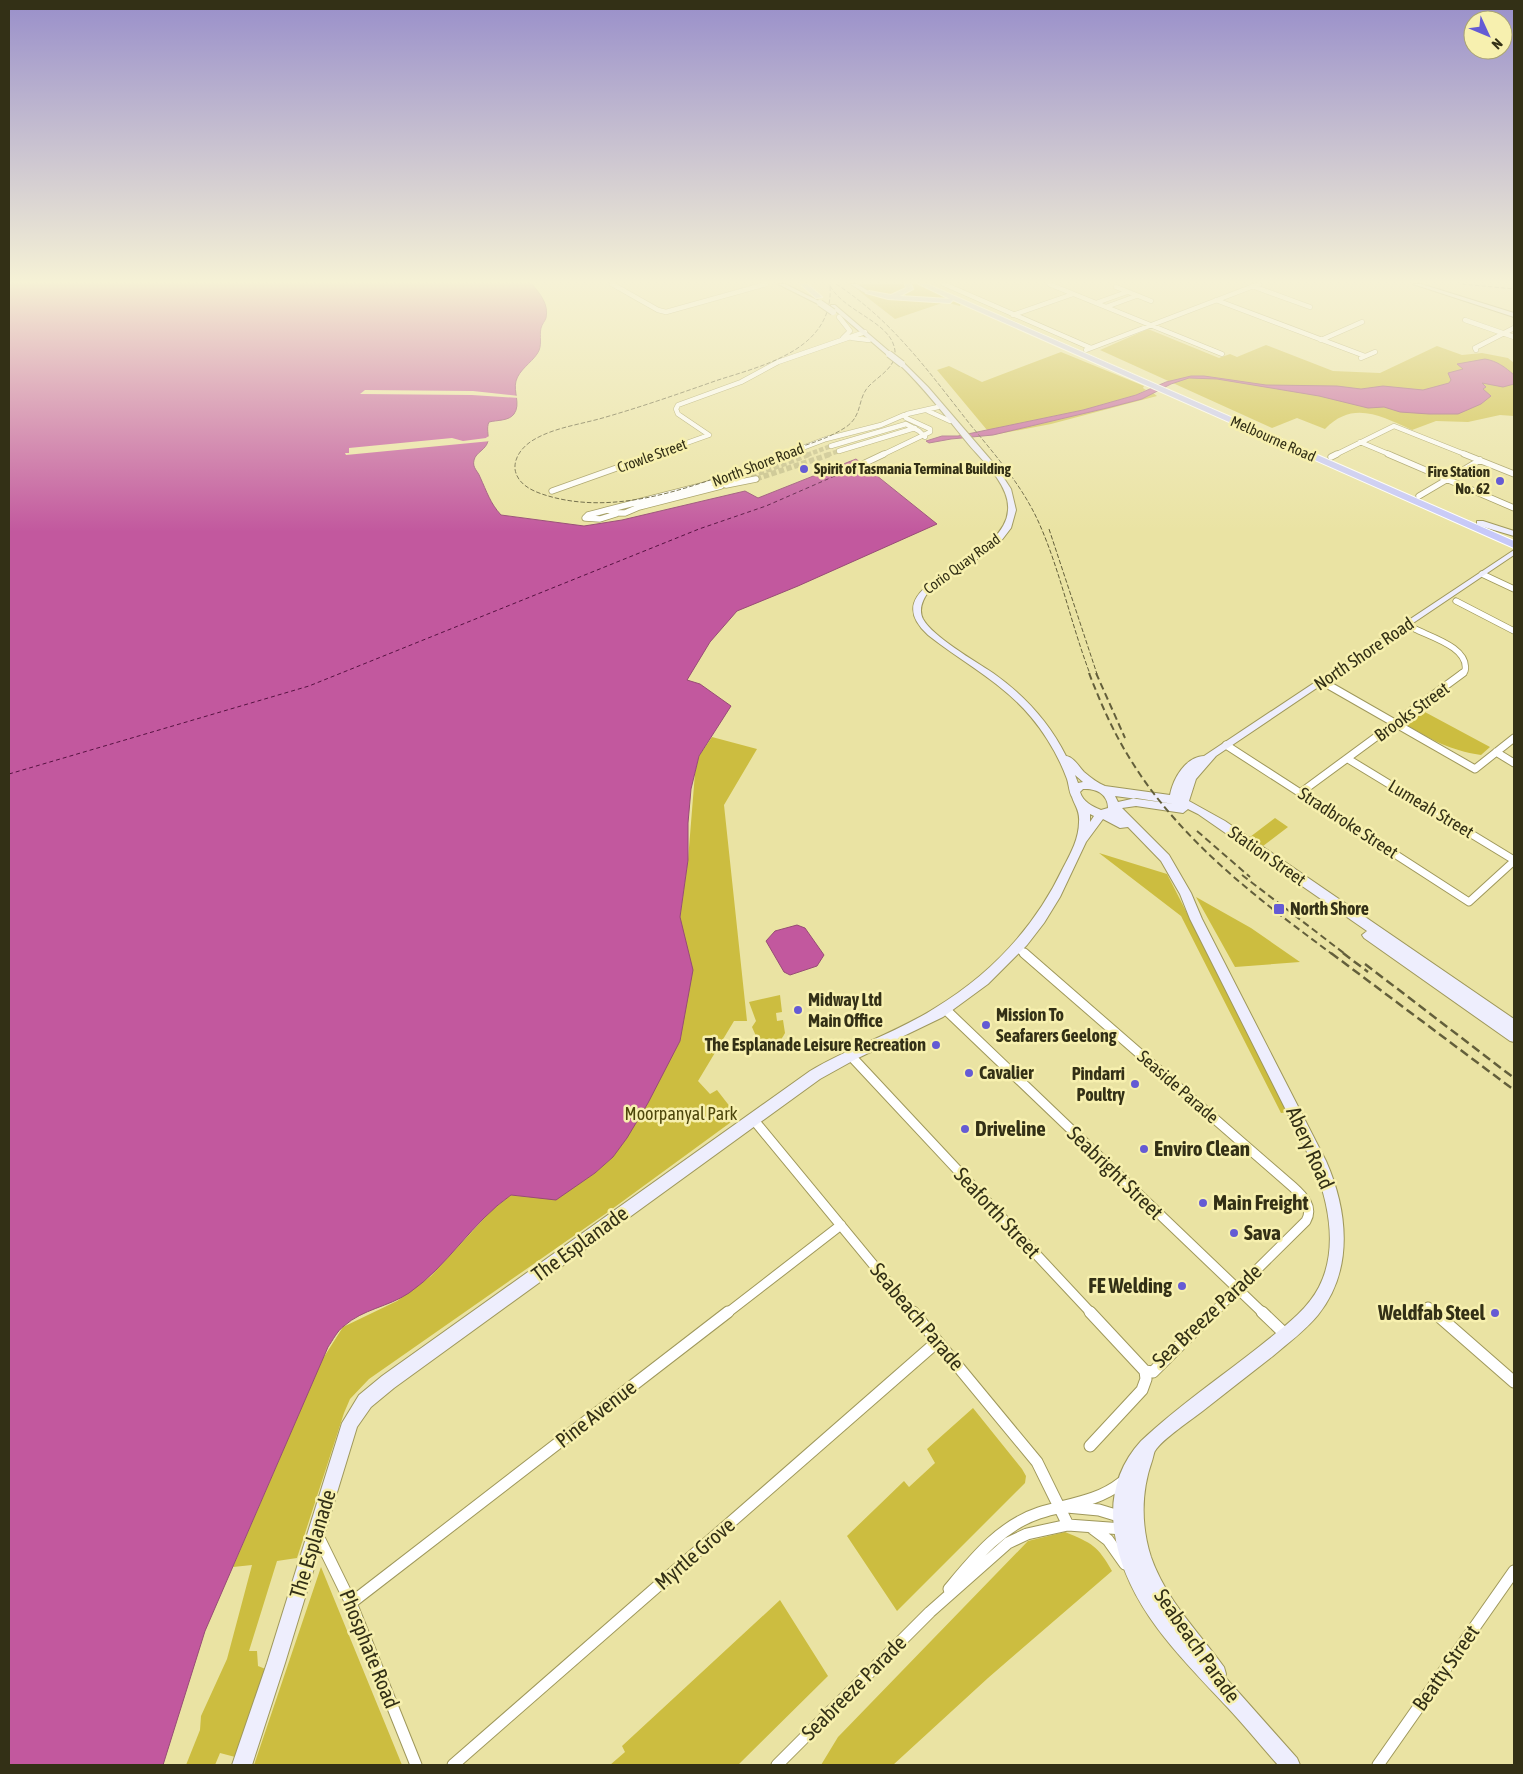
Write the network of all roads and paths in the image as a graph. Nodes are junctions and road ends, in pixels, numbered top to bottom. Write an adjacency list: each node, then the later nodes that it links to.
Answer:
1 (767, 367): 28 (street, Crowle Street)
2 (905, 367): 7 (main road, Corio Quay Road)
3 (905, 367): 7 (main road, Corio Quay Road)
4 (1119, 367): 6 (highway, Melbourne Road)
5 (1124, 367): 6 (highway, Melbourne Road)
6 (1162, 386): 13 (highway, Melbourne Road); 19 (highway, Melbourne Road)
7 (938, 406): 8 (street); 9 (street); 11 (main road, Corio Quay Road); 14 (main road, Corio Quay Road)
8 (928, 411): 9 (street); 11 (street)
9 (913, 415): 10 (street); 15 (street)
10 (906, 416): 15 (street); 30 (street, North Shore Road)
11 (950, 421): 14 (main road, Corio Quay Road)
12 (915, 428): 15 (street); 17 (street); 18 (street)
13 (1270, 431): 19 (highway); 20 (highway, Melbourne Road)
14 (964, 434): 45 (main road, Corio Quay Road)
15 (925, 436): 22 (street)
16 (1360, 442): 20 (street); 21 (street); 26 (street)
17 (831, 446)
18 (839, 451)
19 (1301, 451): 35 (highway, Melbourne Road)
20 (1331, 457): 29 (highway, Melbourne Road)
21 (1480, 460): 23 (street); 26 (street)
22 (863, 464)
23 (1514, 474)
24 (751, 476): 27 (street)
25 (756, 479): 27 (street)
26 (1447, 479): 29 (street); 31 (street)
27 (724, 486): 33 (street)
28 (552, 491)
29 (1419, 496): 34 (highway, Melbourne Road)
30 (625, 504): 32 (street, North Shore Road); 33 (street, North Shore Road)
31 (1514, 508)
32 (606, 510): 33 (street); 33 (street, North Shore Road)
33 (616, 513)
34 (1514, 536)
35 (1514, 544)
36 (1513, 554): 37 (main road, North Shore Road)
37 (1482, 574): 38 (street); 46 (main road, North Shore Road)
38 (1514, 589)
39 (1456, 600): 41 (street)
40 (1415, 629): 43 (street, Brooks Street)
41 (1514, 631)
42 (1330, 686): 43 (street)
43 (1396, 723): 47 (street); 48 (street, Brooks Street)
44 (1514, 738): 47 (street)
45 (1054, 745): 50 (main road, Corio Quay Road); 51 (main road, Corio Quay Road)
46 (1226, 745): 52 (street, Stradbroke Street); 54 (main road, North Shore Road)
47 (1496, 752): 49 (street)
48 (1348, 759): 52 (street, Brooks Street); 58 (street, Lumeah Street)
49 (1514, 762)
50 (1100, 788): 51 (main road); 54 (main road, Station Street); 55 (main road, Abery Road)
51 (1075, 791): 53 (main road, Corio Quay Road)
52 (1300, 793): 58 (street, Stradbroke Street)
53 (1082, 804): 56 (main road); 57 (main road, The Esplanade)
54 (1181, 805): 55 (main road, Station Street); 62 (main road, Station Street)
55 (1114, 806): 56 (main road); 59 (main road, Abery Road)
56 (1102, 814): 57 (main road, The Esplanade); 59 (main road, Abery Road)
57 (1080, 844): 60 (main road, The Esplanade)
58 (1514, 860)
59 (1196, 919): 69 (main road, Abery Road)
60 (1018, 948): 61 (main road, The Esplanade); 65 (street, Seaside Parade)
61 (945, 1009): 63 (main road, The Esplanade); 67 (street, Seabright Street)
62 (1512, 1028)
63 (850, 1055): 64 (main road, The Esplanade); 71 (street, Seaforth Street)
64 (753, 1119): 66 (street, Seabeach Parade); 80 (main road, The Esplanade)
65 (1310, 1210): 67 (street, Sea Breeze Parade)
66 (841, 1225): 70 (street, Seabeach Parade); 83 (street, Pine Avenue)
67 (1236, 1289): 69 (street, Seabright Street); 71 (street, Sea Breeze Parade)
68 (1428, 1307): 72 (street)
69 (1286, 1336): 73 (main road, Abery Road)
70 (937, 1342): 76 (street, Seabeach Parade); 88 (street, Myrtle Grove)
71 (1145, 1372): 74 (street, Sea Breeze Parade)
72 (1514, 1381)
73 (1156, 1439): 75 (main road, Abery Road); 77 (main road, Seabeach Parade)
74 (1090, 1446)
75 (1126, 1478): 76 (street, Seabreeze Parade); 77 (main road, Abery Road)
76 (1060, 1506): 77 (street, Seabreeze Parade); 78 (street, Seabeach Parade); 84 (street, Seabreeze Parade)
77 (1127, 1524): 79 (street, Seabreeze Parade); 82 (main road, Seabeach Parade); 85 (main road, Seabeach Parade)
78 (1068, 1525): 79 (street, Seabreeze Parade); 84 (street, Seabreeze Parade)
79 (1085, 1526): 82 (street)
80 (315, 1539): 83 (street, Phosphate Road); 86 (main road, The Esplanade)
81 (1514, 1571): 91 (street, Beatty Street)
82 (1146, 1596): 85 (main road, Seabeach Parade)
83 (350, 1603): 87 (street, Phosphate Road)
84 (930, 1612): 89 (street, Seabreeze Parade)
85 (1243, 1710): 90 (main road, Seabeach Parade)
86 (242, 1765)
87 (416, 1765)
88 (454, 1765)
89 (778, 1765)
90 (1290, 1765)
91 (1378, 1765)

